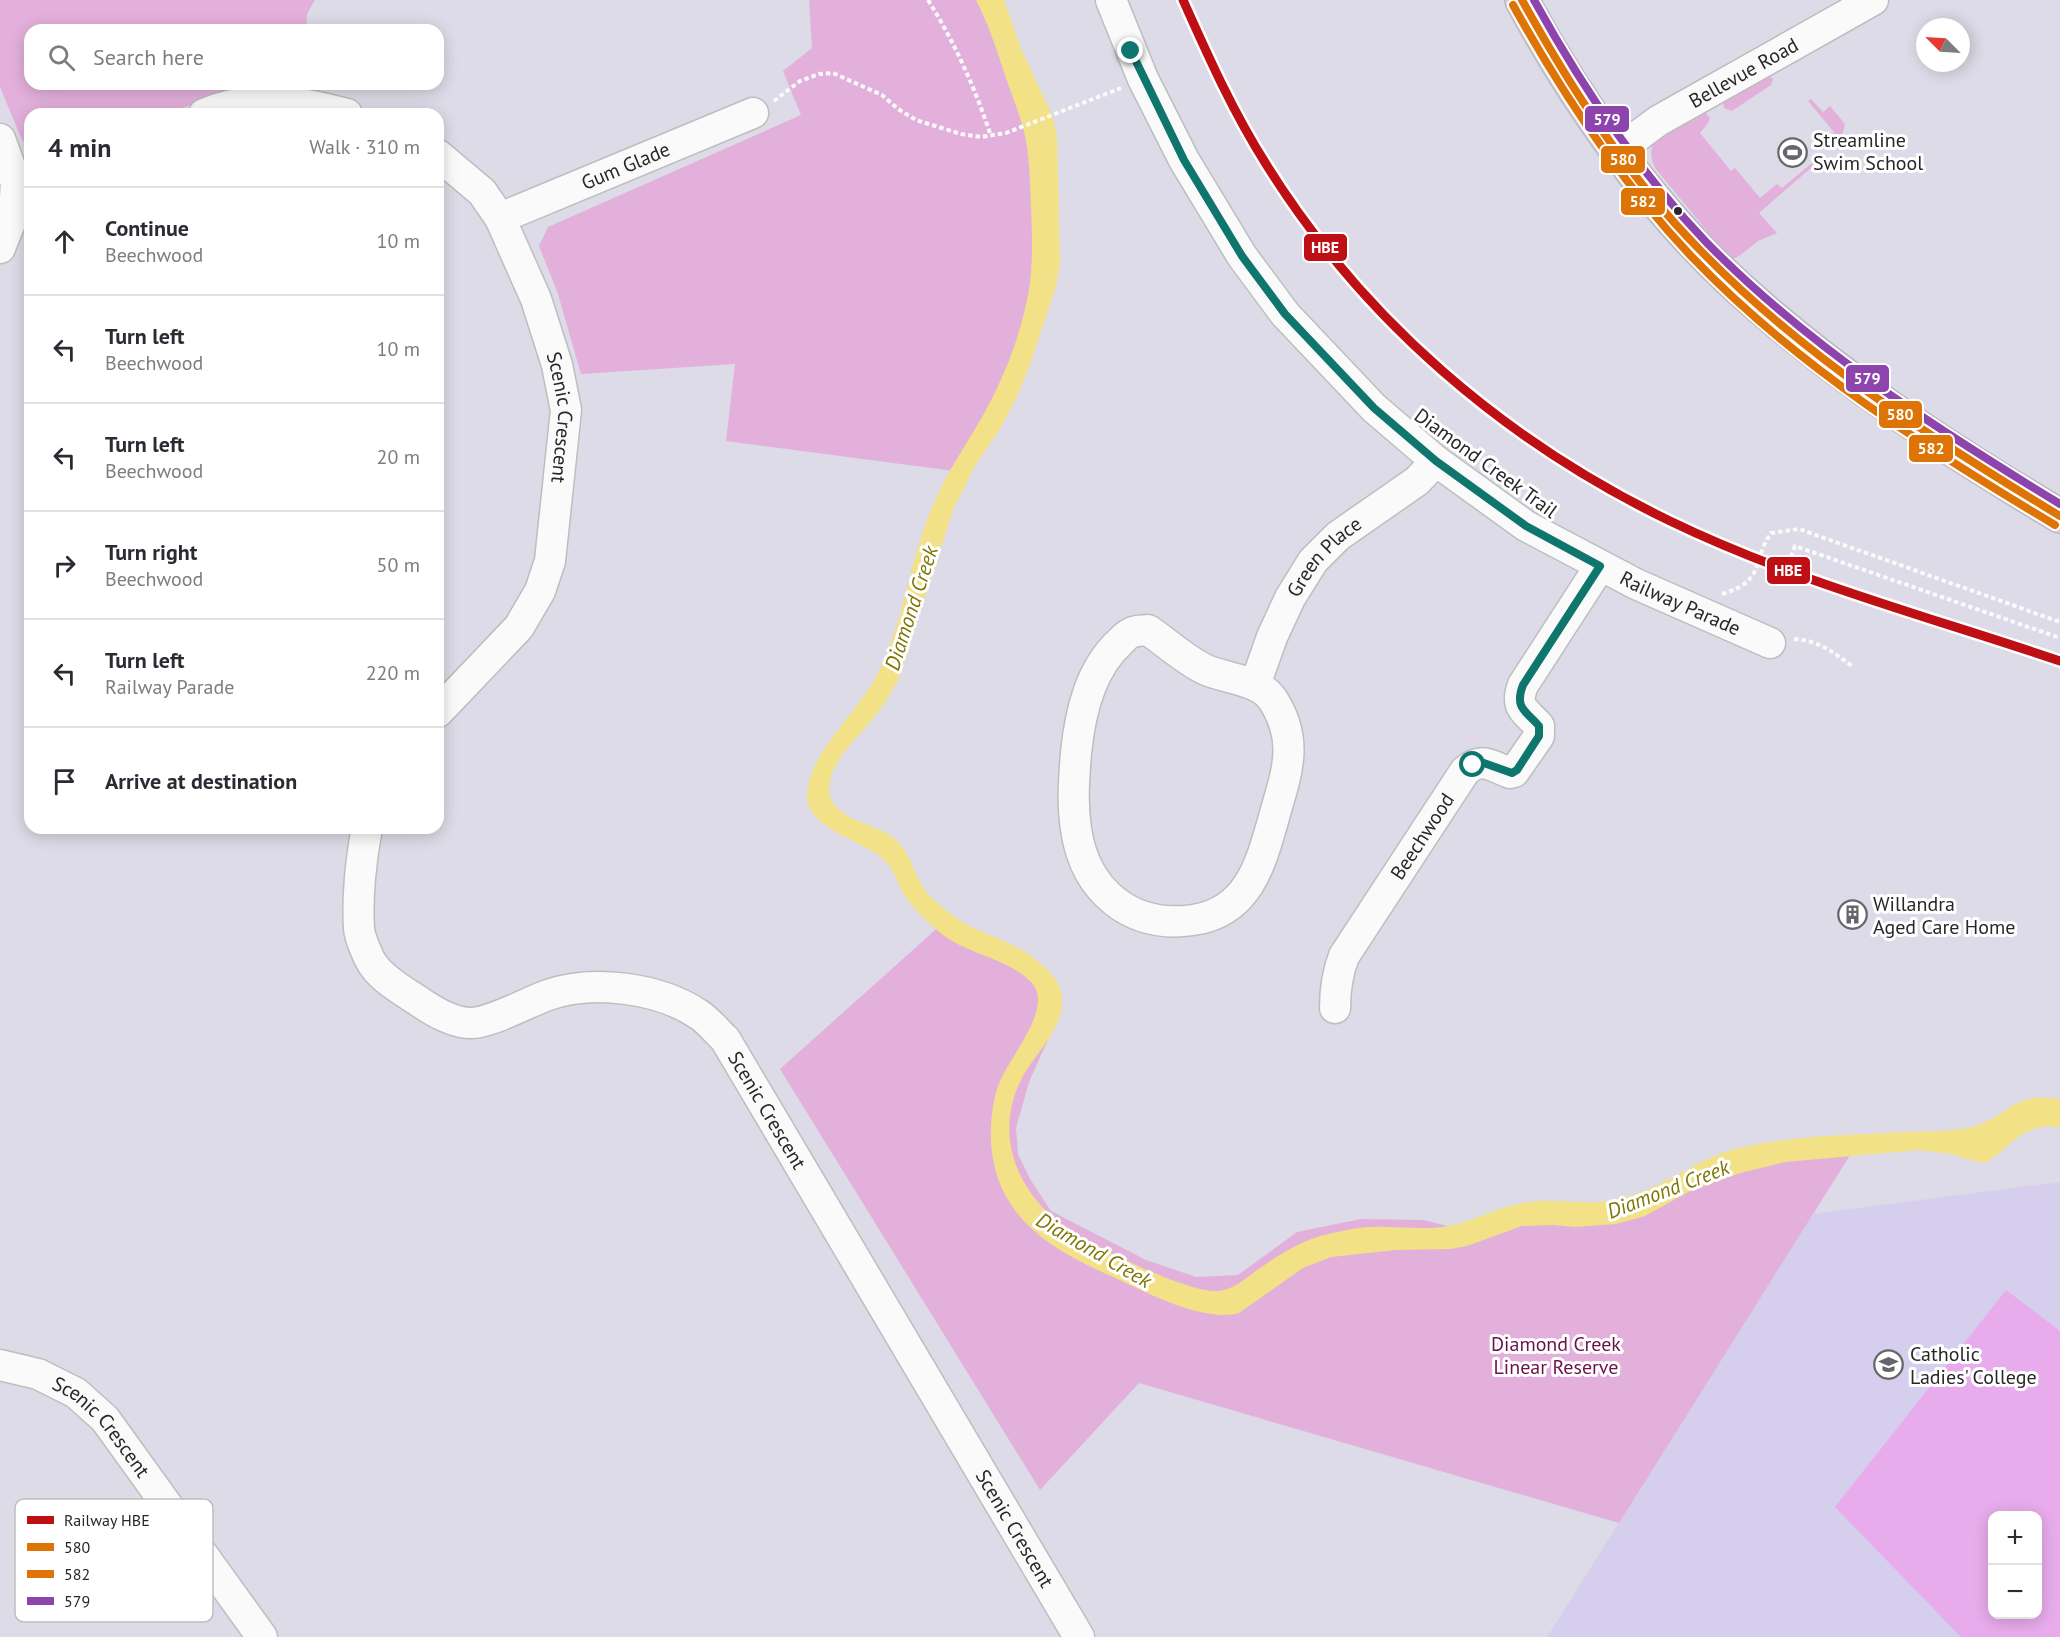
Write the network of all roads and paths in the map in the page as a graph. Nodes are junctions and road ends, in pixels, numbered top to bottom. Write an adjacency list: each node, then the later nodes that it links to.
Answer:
1 (928, 0): 9 (path)
2 (1111, 0): 5 (street, Railway Parade)
3 (1522, 0): 11 (main road)
4 (1873, 0): 11 (street, Bellevue Road)
5 (1143, 79): 9 (path); 16 (street, Railway Parade)
6 (224, 108): 7 (street)
7 (326, 108)
8 (753, 113): 9 (path); 14 (street, Gum Glade)
9 (991, 136)
10 (0, 139): 13 (street)
11 (1618, 152): 17 (main road)
12 (444, 160): 14 (street, Scenic Crescent)
13 (23, 182): 15 (street)
14 (500, 218): 26 (street, Scenic Crescent)
15 (0, 248)
16 (1436, 461): 19 (street, Railway Parade); 25 (street, Green Place)
17 (2060, 516)
18 (1791, 557): 22 (path)
19 (1600, 566): 23 (street, Railway Parade); 28 (street, Beechwood)
20 (1714, 592): 21 (path)
21 (2060, 622)
22 (2060, 638)
23 (1770, 643): 24 (path)
24 (1852, 666)
25 (1255, 685): 25 (street)
26 (444, 706)
27 (366, 834): 33 (street, Scenic Crescent)
28 (1335, 1008)
29 (0, 1365): 30 (street, Scenic Crescent)
30 (163, 1499)
31 (213, 1569): 32 (street, Scenic Crescent)
32 (262, 1637)
33 (1079, 1637)

